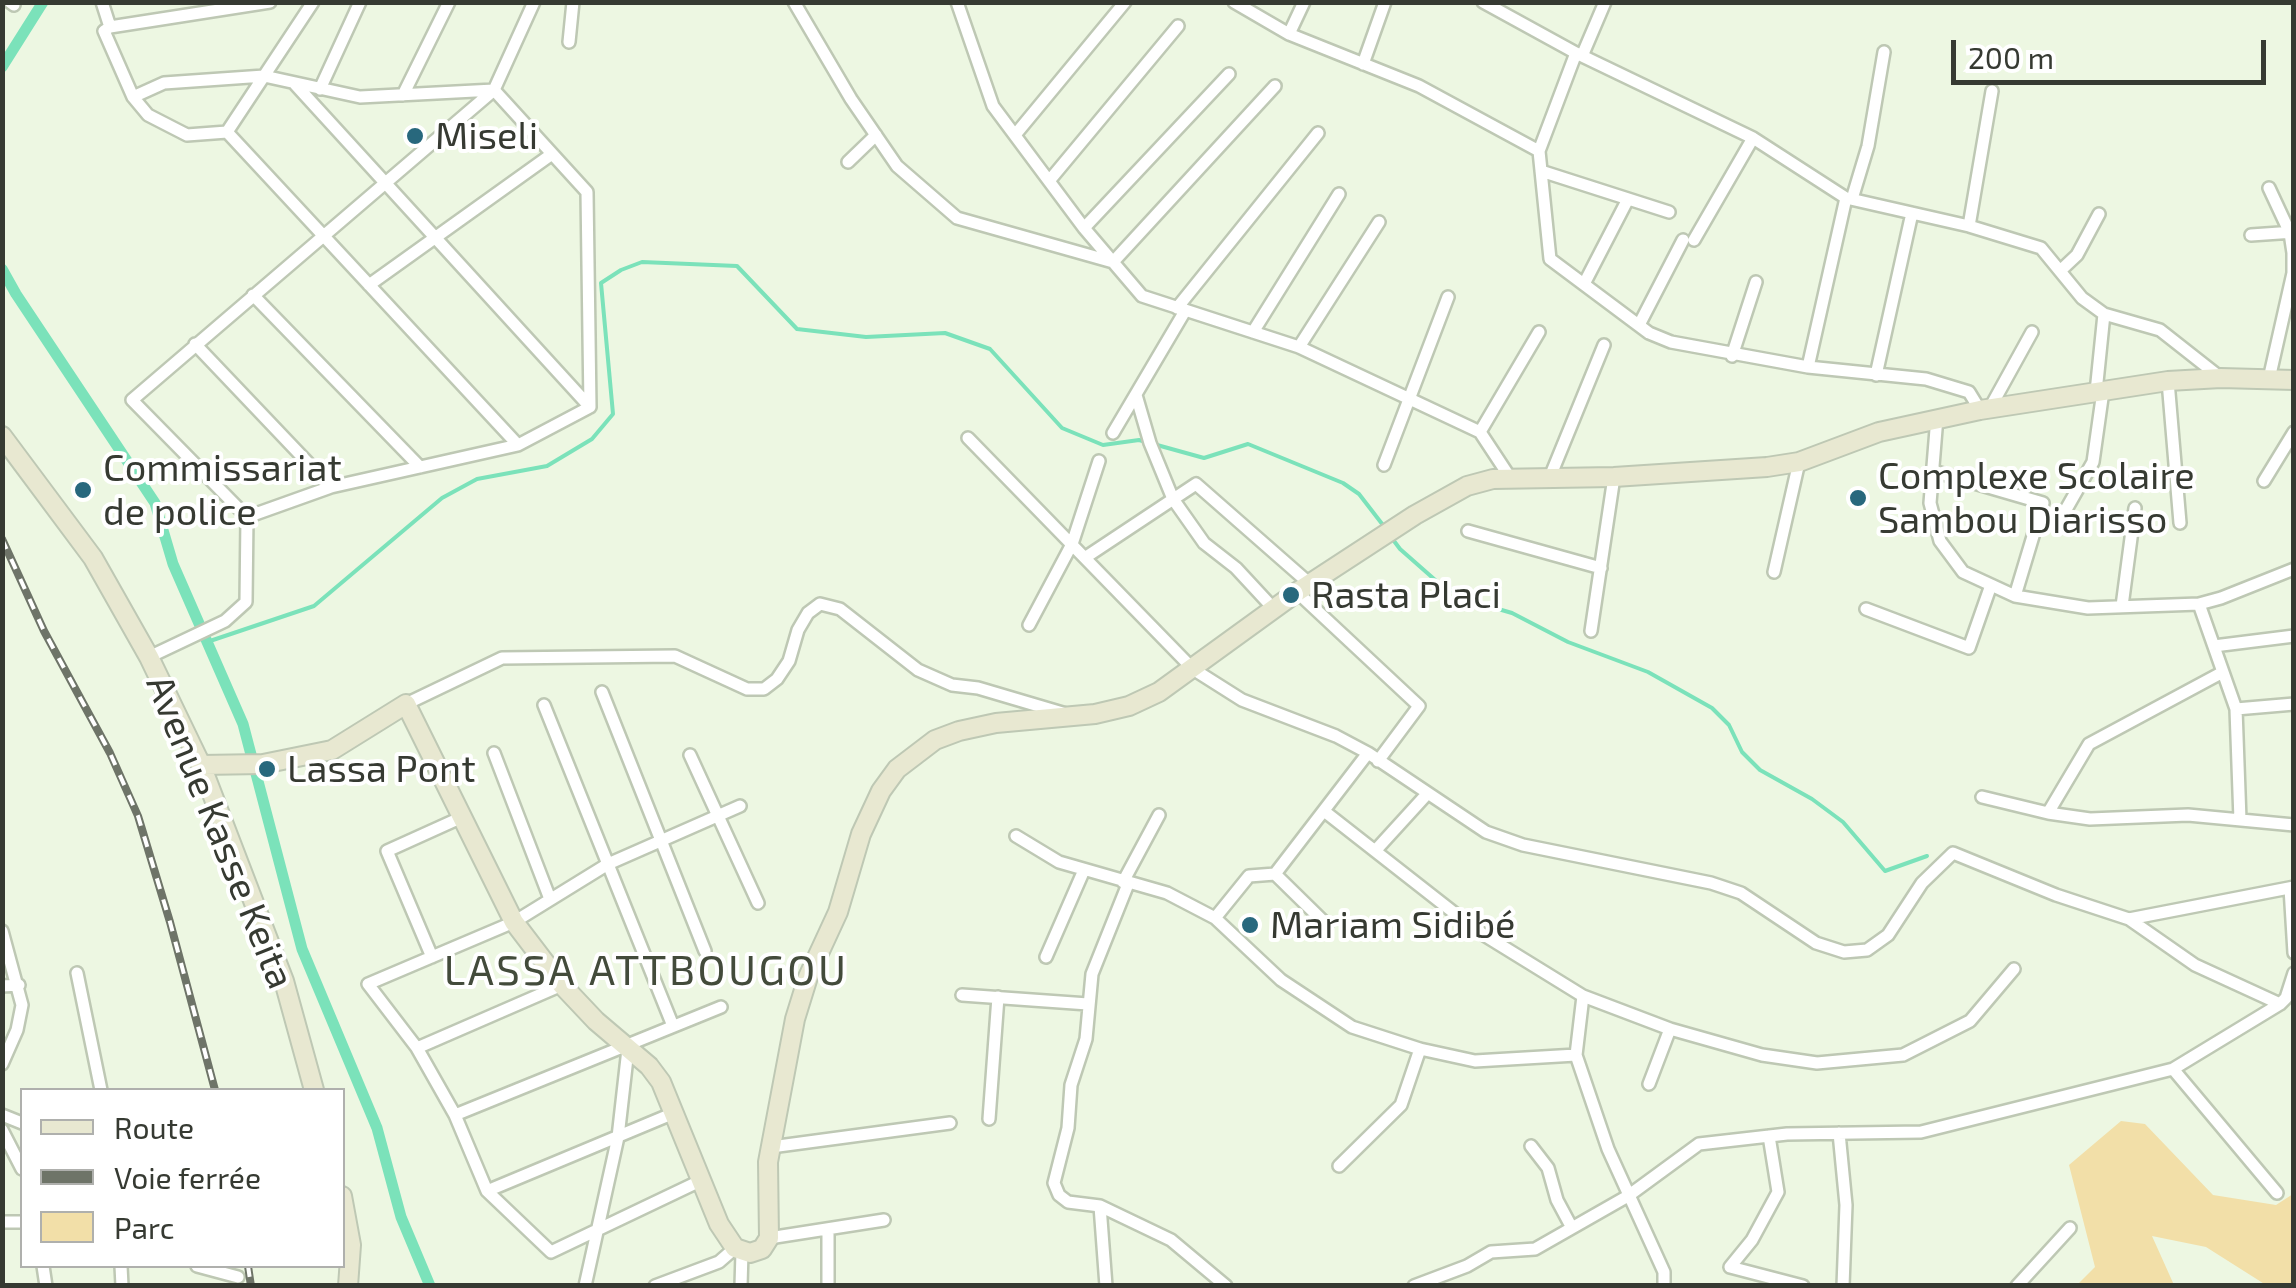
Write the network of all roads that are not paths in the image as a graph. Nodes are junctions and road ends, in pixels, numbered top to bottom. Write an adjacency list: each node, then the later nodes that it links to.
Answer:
1 (102, 2): 17 (street)
2 (270, 2): 17 (street)
3 (313, 2): 24 (street)
4 (360, 2): 27 (street)
5 (448, 2): 30 (street)
6 (534, 2): 28 (street)
7 (573, 2): 19 (street)
8 (794, 2): 34 (street)
9 (957, 2): 35 (street)
10 (1125, 2): 35 (street)
11 (1234, 2): 18 (street)
12 (1304, 2): 18 (street)
13 (1385, 2): 22 (street)
14 (1606, 2): 21 (street)
15 (1488, 4): 21 (street)
16 (1178, 26): 41 (street)
17 (110, 27): 31 (street)
18 (1289, 34): 22 (street)
19 (569, 42)
20 (1884, 52): 46 (street)
21 (1579, 54): 36 (street); 37 (street)
22 (1363, 64): 37 (street)
23 (1229, 74): 52 (street)
24 (264, 76): 25 (street); 31 (street); 32 (street)
25 (294, 83): 27 (street); 42 (street)
26 (1275, 86): 57 (street)
27 (320, 89): 30 (street)
28 (494, 90): 30 (street); 38 (street); 42 (street)
29 (1992, 91): 51 (street)
30 (403, 95)
31 (133, 97): 32 (street)
32 (227, 132): 54 (street)
33 (1318, 133): 64 (street)
34 (876, 135): 39 (street); 57 (street)
35 (1015, 135): 41 (street)
36 (1753, 138): 46 (street); 66 (street)
37 (1540, 152): 40 (street)
38 (552, 154): 56 (street); 83 (street)
39 (848, 162)
40 (1541, 171): 45 (street); 60 (street)
41 (1048, 180): 52 (street)
42 (385, 182): 54 (street); 56 (street)
43 (2268, 188): 53 (street)
44 (1339, 194): 67 (street)
45 (1628, 198): 47 (street); 60 (street)
46 (1849, 198): 48 (street); 74 (street)
47 (1669, 212)
48 (1912, 213): 51 (street); 75 (street)
49 (2099, 214): 58 (street)
50 (1379, 222): 72 (street)
51 (1969, 226): 58 (street)
52 (1084, 228): 57 (street)
53 (2292, 233): 55 (street); 77 (street)
54 (322, 235): 61 (street); 62 (street)
55 (2251, 235)
56 (435, 238): 61 (street); 83 (street)
57 (1113, 262): 64 (street)
58 (2060, 271): 65 (street)
59 (1756, 282): 73 (street)
60 (1584, 284): 66 (street)
61 (369, 285): 91 (street)
62 (253, 295): 70 (street); 95 (street)
63 (1448, 297): 82 (street)
64 (1181, 309): 67 (street); 81 (street)
65 (2104, 314): 76 (street); 80 (street)
66 (1639, 326): 73 (street)
67 (1253, 332): 72 (street)
68 (1539, 332): 86 (street)
69 (2032, 332): 84 (street)
70 (194, 344): 101 (street); 105 (street)
71 (1604, 346): 98 (street)
72 (1299, 347): 82 (street)
73 (1732, 356): 74 (street)
74 (1808, 367): 75 (street)
75 (1876, 375): 84 (street)
76 (2221, 378): 77 (street); 79 (street)
77 (2270, 380): 78 (street)
78 (2294, 380)
79 (2168, 381): 80 (street); 106 (street)
80 (2100, 392): 84 (street); 104 (street)
81 (1136, 395): 88 (street); 102 (street)
82 (1409, 399): 86 (street); 94 (street)
83 (590, 407): 91 (street)
84 (1985, 409): 85 (street)
85 (1937, 417): 93 (street); 96 (street)
86 (1480, 432): 97 (street)
87 (2294, 432): 100 (street)
88 (1113, 433)
89 (2, 436): 124 (street, Avenue Kasse Keita)
90 (968, 438): 108 (street)
91 (518, 445): 95 (street)
92 (1099, 461): 108 (street)
93 (1799, 462): 99 (street); 112 (street)
94 (1384, 465)
95 (420, 467): 101 (street)
96 (1933, 470): 113 (street); 115 (street)
97 (1509, 476): 98 (street); 114 (street)
98 (1550, 476): 99 (street)
99 (1614, 477): 110 (street)
100 (2264, 480)
101 (331, 488): 105 (street)
102 (1173, 499): 109 (street); 114 (street); 118 (street)
103 (2135, 508): 117 (street)
104 (2064, 513)
105 (248, 517): 124 (street)
106 (2180, 523)
107 (1468, 532): 110 (street)
108 (1072, 544): 109 (street); 120 (street)
109 (1086, 558): 125 (street)
110 (1600, 568): 121 (street)
111 (2294, 568): 116 (street)
112 (1774, 572)
113 (1991, 585): 115 (street); 119 (street)
114 (1304, 588): 118 (street); 135 (street)
115 (2015, 596): 117 (street)
116 (2199, 604): 117 (street); 123 (street)
117 (2122, 606)
118 (1274, 609): 125 (street)
119 (1866, 609)
120 (1029, 625)
121 (1591, 631)
122 (2294, 636): 123 (street)
123 (2214, 646): 126 (street)
124 (148, 656): 136 (street, Avenue Kasse Keita)
125 (1194, 669): 132 (street); 135 (street)
126 (2223, 672): 131 (street); 141 (street)
127 (602, 692): 148 (street)
128 (406, 704): 132 (street); 136 (street); 144 (street)
129 (2294, 704): 131 (street)
130 (544, 705): 150 (street)
131 (2236, 709): 145 (street)
132 (1071, 718): 198 (street)
133 (494, 753): 155 (street)
134 (690, 755): 143 (street)
135 (1373, 757): 137 (street); 140 (street)
136 (201, 765): 188 (street, Avenue Kasse Keita)
137 (1427, 794): 149 (street); 158 (street)
138 (1982, 797): 141 (street)
139 (740, 806): 143 (street)
140 (1324, 811): 149 (street); 152 (street)
141 (2048, 813): 145 (street)
142 (1159, 815): 153 (street)
143 (718, 816): 148 (street); 156 (street)
144 (460, 818): 159 (street); 164 (street)
145 (2240, 820): 146 (street)
146 (2294, 826)
147 (1016, 836): 151 (street)
148 (662, 841): 150 (street); 162 (street)
149 (1375, 851): 173 (street)
150 (608, 864): 155 (street); 178 (street)
151 (1084, 870): 153 (street); 165 (street)
152 (1275, 874): 157 (street); 160 (street)
153 (1126, 883): 157 (street); 176 (street)
154 (2292, 888): 158 (street); 163 (street)
155 (550, 899): 159 (street)
156 (758, 904)
157 (1215, 918): 182 (street)
158 (2129, 918): 175 (street)
159 (514, 922): 164 (street); 170 (street)
160 (1327, 925)
161 (2, 930): 169 (street)
162 (706, 951)
163 (2294, 953)
164 (432, 957): 181 (street)
165 (1046, 957)
166 (2014, 969): 179 (street)
167 (77, 973): 187 (street)
168 (2294, 974): 175 (street)
169 (19, 985): 171 (street); 184 (street)
170 (562, 985): 180 (street); 181 (street)
171 (2, 986)
172 (962, 995): 174 (street)
173 (1583, 996): 179 (street); 183 (street)
174 (998, 998): 176 (street); 191 (street)
175 (2286, 1000): 185 (street)
176 (1088, 1004): 206 (street)
177 (721, 1006): 178 (street)
178 (673, 1026): 180 (street)
179 (1670, 1029): 186 (street)
180 (627, 1047): 189 (street); 190 (street); 196 (street)
181 (417, 1048): 190 (street)
182 (1420, 1049): 183 (street); 201 (street)
183 (1576, 1055): 205 (street)
184 (2, 1064)
185 (2173, 1069): 194 (street); 204 (street)
186 (1649, 1084)
187 (101, 1088)
188 (313, 1088)
189 (674, 1113): 196 (street); 202 (street)
190 (455, 1115): 203 (street)
191 (989, 1119)
192 (950, 1123): 198 (street)
193 (2, 1130): 197 (street)
194 (1840, 1133): 195 (street); 227 (street)
195 (1770, 1136): 205 (street); 226 (street)
196 (618, 1137): 203 (street); 212 (street)
197 (6, 1144): 200 (street)
198 (771, 1146): 213 (street)
199 (1531, 1146): 209 (street)
200 (20, 1165)
201 (1339, 1166)
202 (702, 1180): 212 (street); 214 (street)
203 (487, 1191): 212 (street)
204 (2277, 1193)
205 (1628, 1196): 209 (street); 225 (street)
206 (1100, 1206): 222 (street); 223 (street)
207 (345, 1212): 217 (street)
208 (884, 1220): 211 (street)
209 (1572, 1228): 224 (street)
210 (2070, 1228): 228 (street)
211 (828, 1229): 213 (street); 221 (street)
212 (597, 1230): 218 (street)
213 (768, 1238): 214 (street)
214 (739, 1250): 219 (street); 220 (street)
215 (204, 1268): 216 (street)
216 (238, 1277)
217 (348, 1286)
218 (585, 1286)
219 (655, 1286)
220 (741, 1286)
221 (828, 1286)
222 (1106, 1286)
223 (1226, 1286)
224 (1414, 1286)
225 (1664, 1286)
226 (1803, 1286)
227 (1843, 1286)
228 (2017, 1286)

